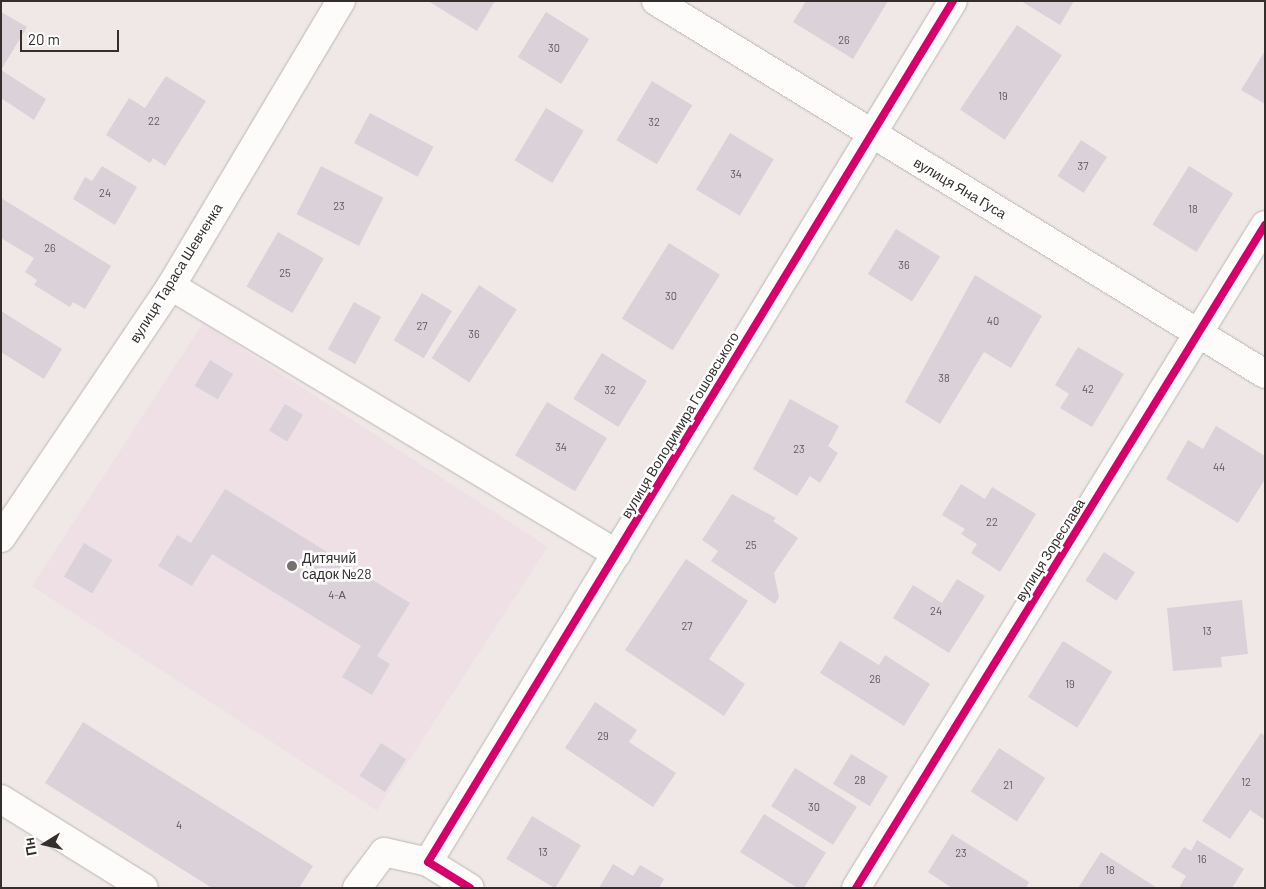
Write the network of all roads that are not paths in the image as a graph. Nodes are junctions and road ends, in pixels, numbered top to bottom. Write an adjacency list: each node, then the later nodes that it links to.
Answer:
1 (341, 1): 6 (street, вулиця Тараса Шевченка)
2 (656, 1): 4 (street, вулиця Яна Гуса)
3 (953, 1): 4 (street, вулиця Володимира Гошовського)
4 (870, 133): 7 (street, вулиця Яна Гуса); 10 (street, вулиця Володимира Гошовського)
5 (1265, 225): 7 (street, вулиця Зореслава)
6 (171, 286): 9 (street, вулиця Тараса Шевченка); 10 (street)
7 (1199, 334): 8 (street, вулиця Яна Гуса); 16 (street, вулиця Зореслава)
8 (1265, 374)
9 (1, 538)
10 (617, 554): 12 (street, вулиця Володимира Гошовського)
11 (1, 799): 13 (street)
12 (428, 862): 14 (street); 15 (street)
13 (144, 888)
14 (357, 888)
15 (470, 888)
16 (856, 888)

